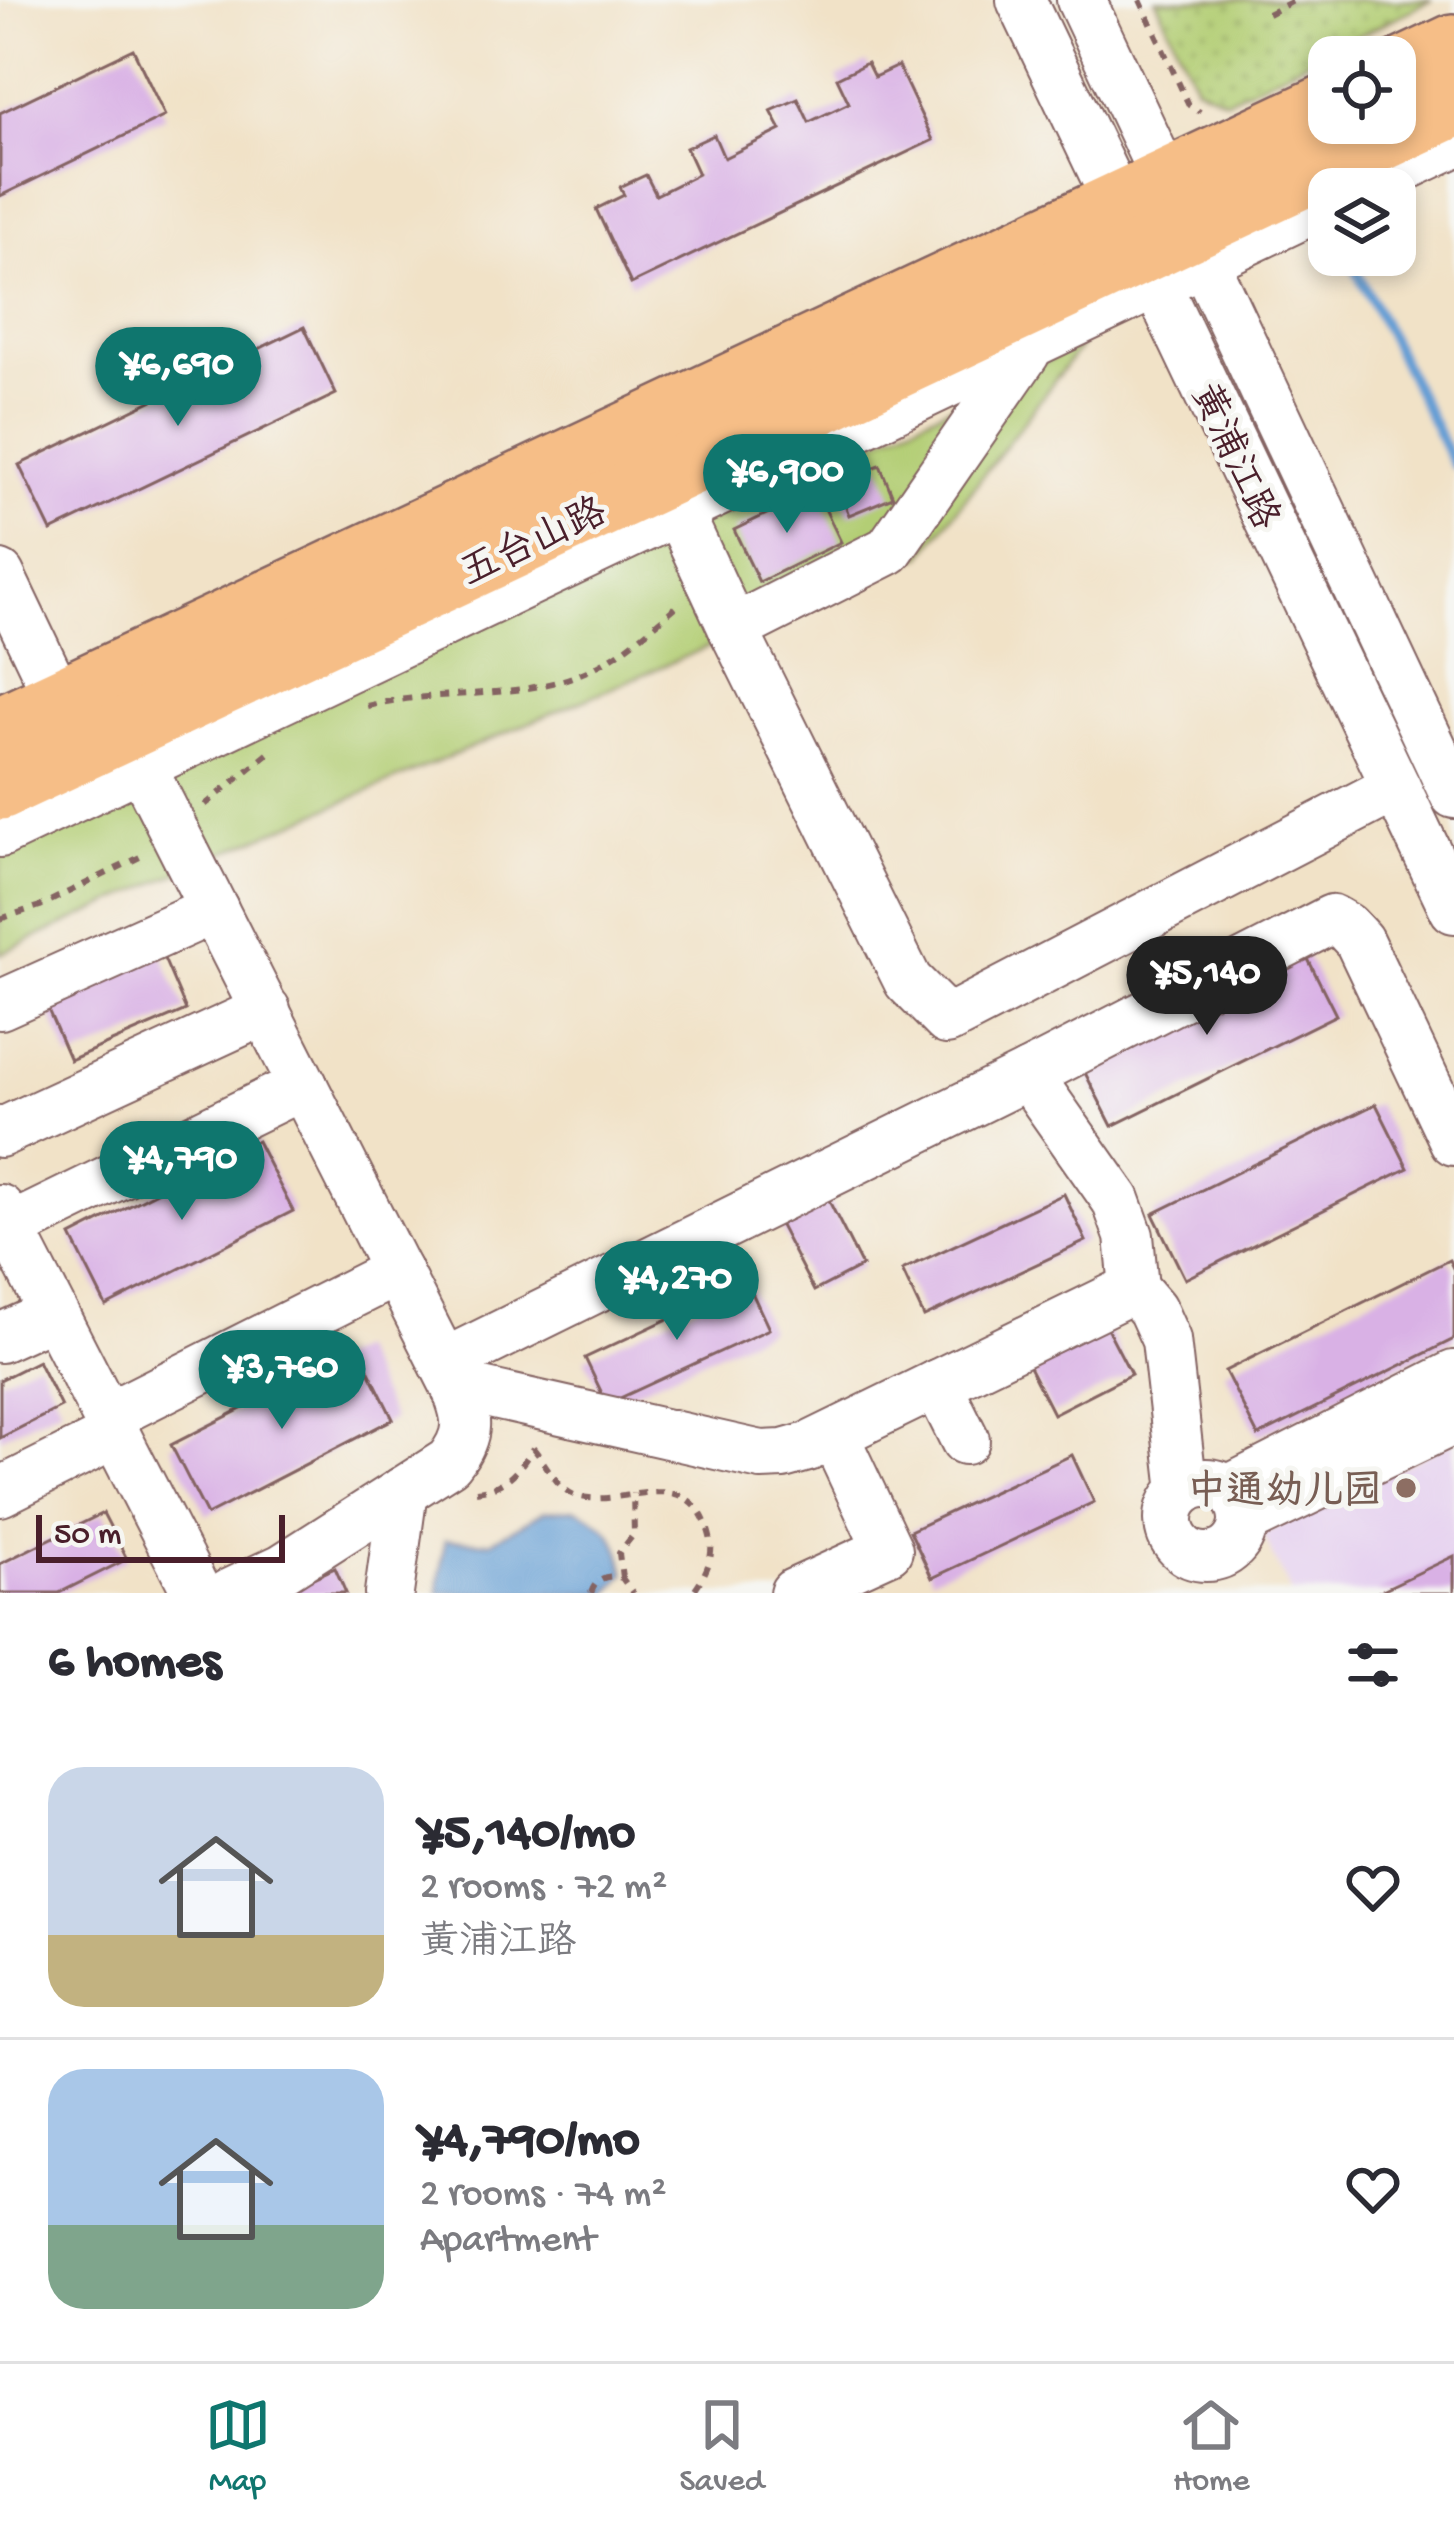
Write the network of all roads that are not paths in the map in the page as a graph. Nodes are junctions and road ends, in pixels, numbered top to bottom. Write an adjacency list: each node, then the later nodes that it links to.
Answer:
1 (1022, 0): 10 (street, 黄浦江路)
2 (1081, 0): 10 (street, 黄浦江路)
3 (1454, 46): 4 (main road)
4 (1416, 64)
5 (1454, 105): 10 (main road, 五台山路)
6 (1308, 121): 10 (main road, 五台山路)
7 (1454, 143): 8 (street)
8 (1401, 168)
9 (1308, 206): 10 (street)
10 (1163, 235): 11 (street); 12 (main road, 五台山路); 16 (main road, 五台山路); 17 (street, 黄浦江路); 19 (street, 黄浦江路)
11 (1029, 348): 12 (street); 14 (street)
12 (671, 495): 14 (street); 16 (main road, 五台山路)
13 (0, 574): 16 (street)
14 (733, 629): 17 (street)
15 (0, 728): 16 (main road, 五台山路)
16 (102, 736): 18 (main road, 五台山路); 20 (street); 21 (street)
17 (1396, 787): 22 (street, 黄浦江路)
18 (0, 788)
19 (1454, 794)
20 (0, 833)
21 (214, 909): 23 (street); 24 (street)
22 (1454, 909)
23 (0, 1005)
24 (266, 1010): 26 (street); 27 (street)
25 (1028, 1075): 28 (street); 31 (street); 34 (street)
26 (303, 1085): 29 (street); 30 (street)
27 (0, 1133)
28 (1454, 1141)
29 (5, 1219): 32 (street)
30 (398, 1271): 34 (street); 38 (street)
31 (1134, 1288): 36 (street); 43 (street)
32 (53, 1314): 33 (street); 38 (street)
33 (0, 1338)
34 (450, 1374): 39 (street); 41 (street)
35 (1454, 1376): 43 (street)
36 (938, 1384): 39 (street); 40 (street)
37 (1454, 1420): 43 (street)
38 (111, 1425): 42 (street); 45 (street)
39 (833, 1435): 48 (street)
40 (965, 1440)
41 (404, 1491): 46 (street); 47 (street)
42 (0, 1492)
43 (1218, 1501): 44 (street); 44 (street)
44 (1197, 1575)
45 (197, 1593)
46 (230, 1593)
47 (389, 1593)
48 (794, 1593)

